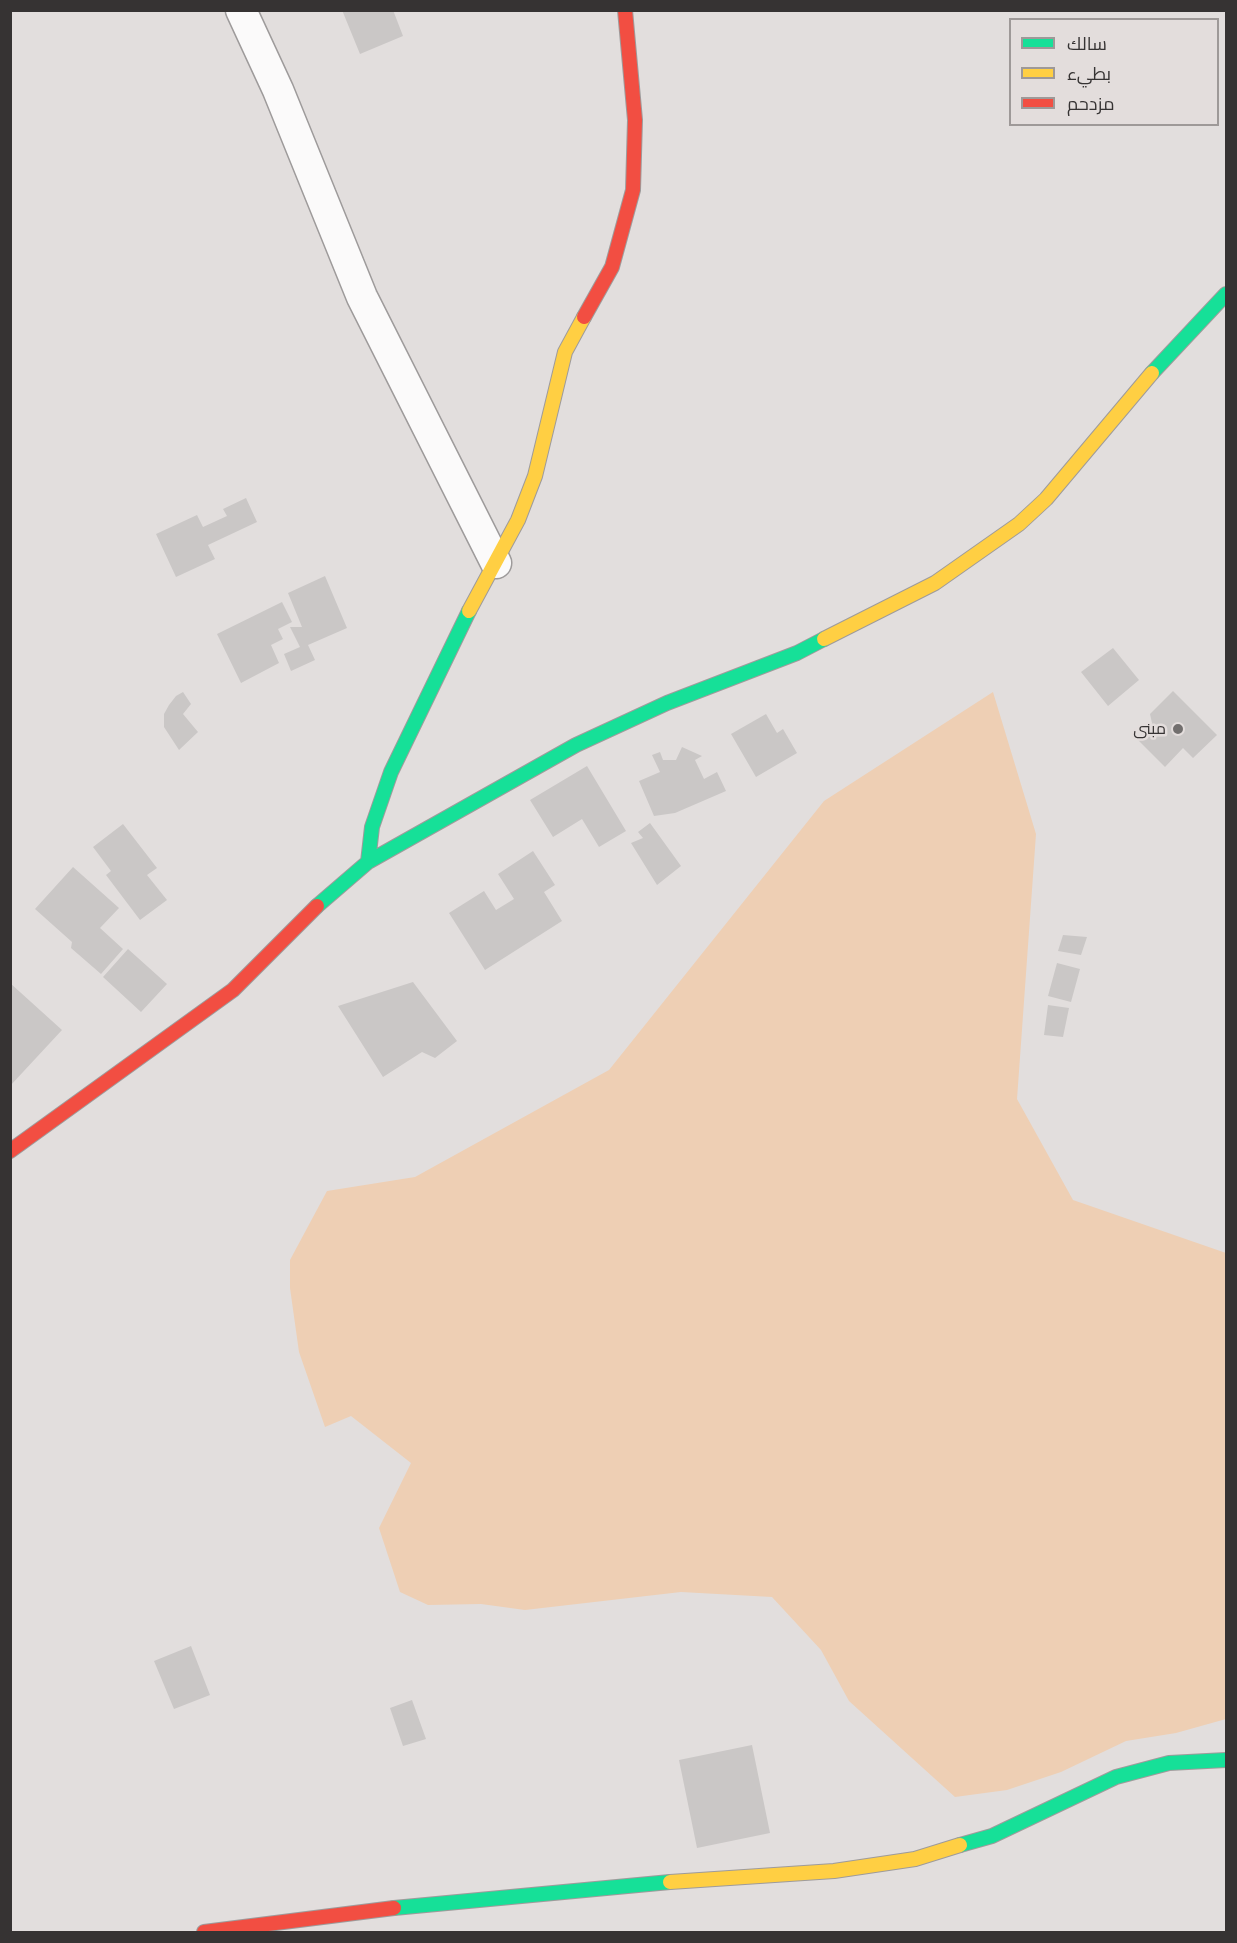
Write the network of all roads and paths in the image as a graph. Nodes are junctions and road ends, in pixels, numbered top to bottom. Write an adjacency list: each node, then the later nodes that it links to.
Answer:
1 (241, 10): 4 (street)
2 (625, 10): 4 (street)
3 (1227, 294): 5 (street)
4 (496, 563): 5 (street)
5 (368, 862): 6 (street)
6 (10, 1151)
7 (1227, 1760): 8 (street)
8 (204, 1932)

